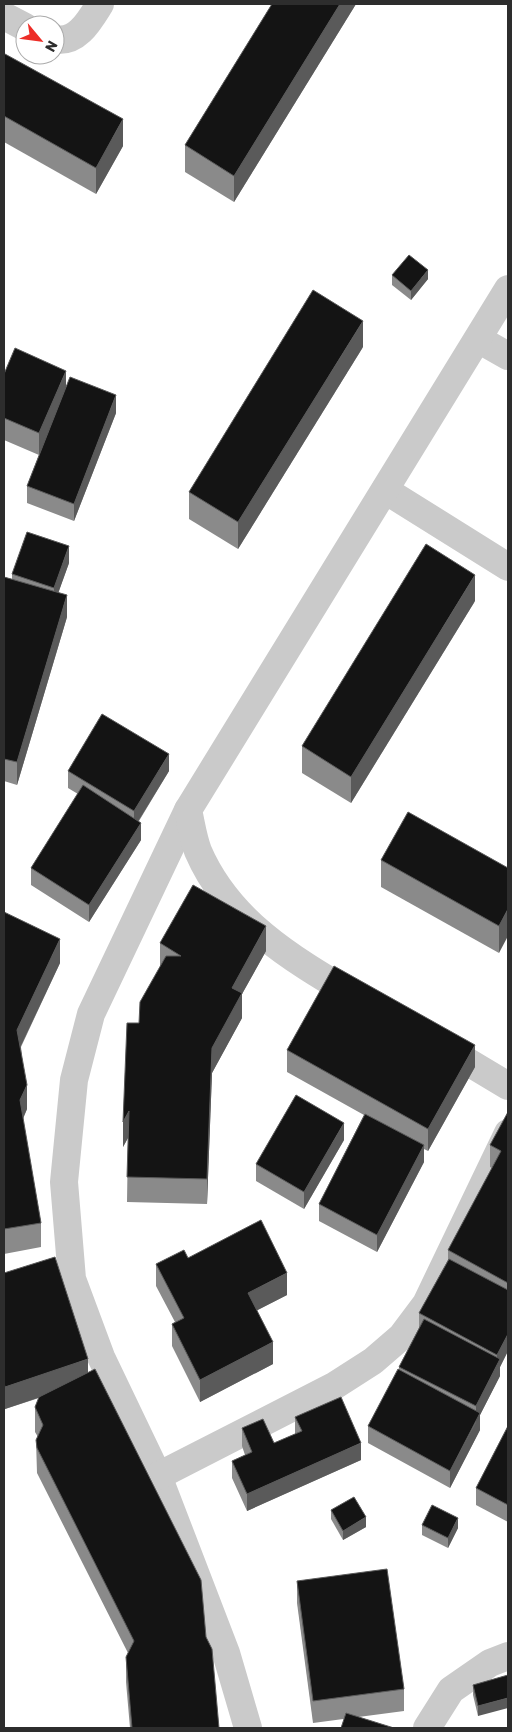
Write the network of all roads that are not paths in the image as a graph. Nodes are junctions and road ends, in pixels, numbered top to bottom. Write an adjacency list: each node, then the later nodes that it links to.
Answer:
1 (100, 4): 2 (street)
2 (65, 39)
3 (508, 289): 4 (street)
4 (478, 339): 5 (street); 6 (street)
5 (508, 356)
6 (385, 490): 7 (street); 8 (street)
7 (508, 567)
8 (188, 810): 9 (street); 13 (street)
9 (379, 1010)
10 (422, 1035): 11 (street)
11 (508, 1086)
12 (508, 1133): 15 (street)
13 (72, 1279): 14 (street); 15 (street)
14 (46, 1290)
15 (158, 1476): 17 (street)
16 (508, 1656): 18 (street)
17 (248, 1728)
18 (427, 1728)

